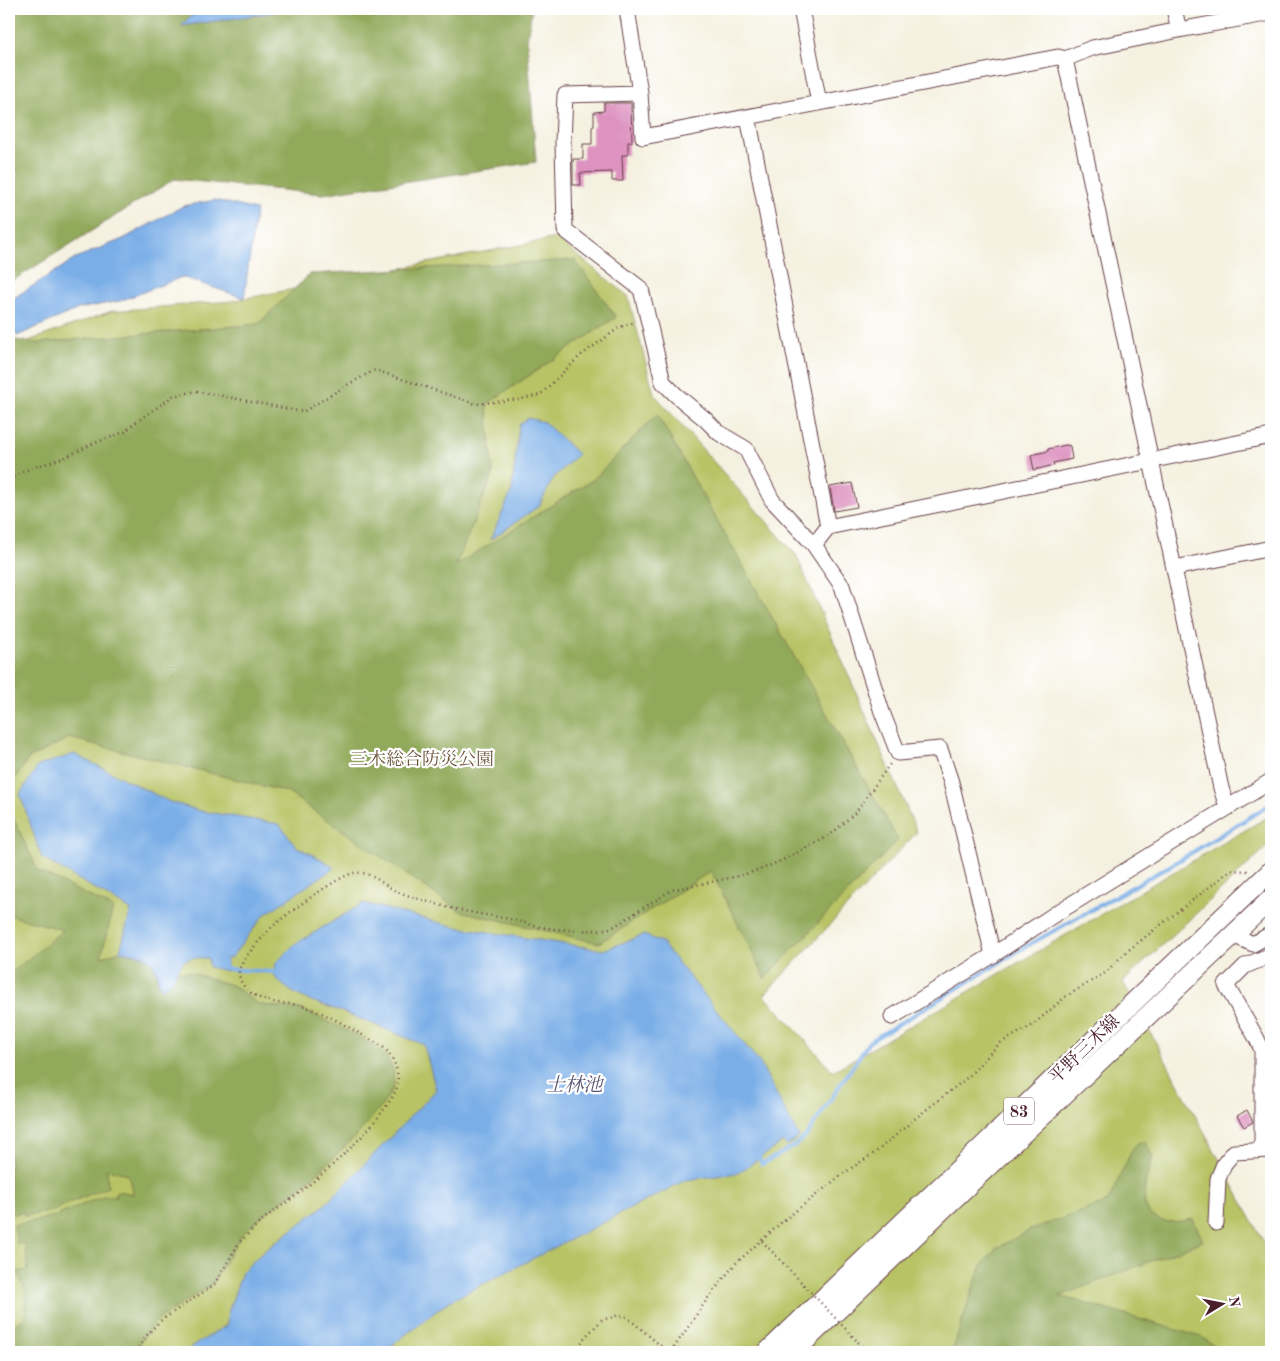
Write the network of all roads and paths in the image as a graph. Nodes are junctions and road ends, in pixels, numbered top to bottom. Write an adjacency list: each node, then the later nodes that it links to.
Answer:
1 (627, 9): 7 (street)
2 (801, 9): 8 (street)
3 (1174, 9): 5 (street)
4 (1271, 13): 5 (street)
5 (1179, 30): 6 (street)
6 (1065, 59): 8 (street); 12 (street)
7 (640, 93): 9 (street); 10 (street)
8 (819, 103): 9 (street)
9 (748, 117): 14 (street)
10 (648, 318): 13 (path); 15 (street)
11 (1271, 436): 12 (street)
12 (1151, 460): 14 (street); 17 (street)
13 (9, 479)
14 (828, 527): 15 (street)
15 (814, 545): 18 (street)
16 (1271, 548): 17 (street)
17 (1174, 568): 20 (street)
18 (898, 752): 25 (street); 31 (path)
19 (1271, 781): 20 (street)
20 (1227, 807): 25 (street)
21 (1265, 877): 30 (path); 34 (main road, 平野三木線 / 83)
22 (1271, 899): 24 (main road, 平野三木線 / 83)
23 (1271, 934): 24 (street)
24 (1233, 935): 35 (main road, 平野三木線 / 83)
25 (993, 955): 27 (street)
26 (1271, 955): 28 (street)
27 (892, 1017)
28 (1267, 1150): 29 (street)
29 (1216, 1223)
30 (762, 1242): 33 (path); 36 (path, bridge)
31 (136, 1352)
32 (578, 1352): 33 (path)
33 (670, 1352)
34 (767, 1352)
35 (794, 1352)
36 (868, 1352)

